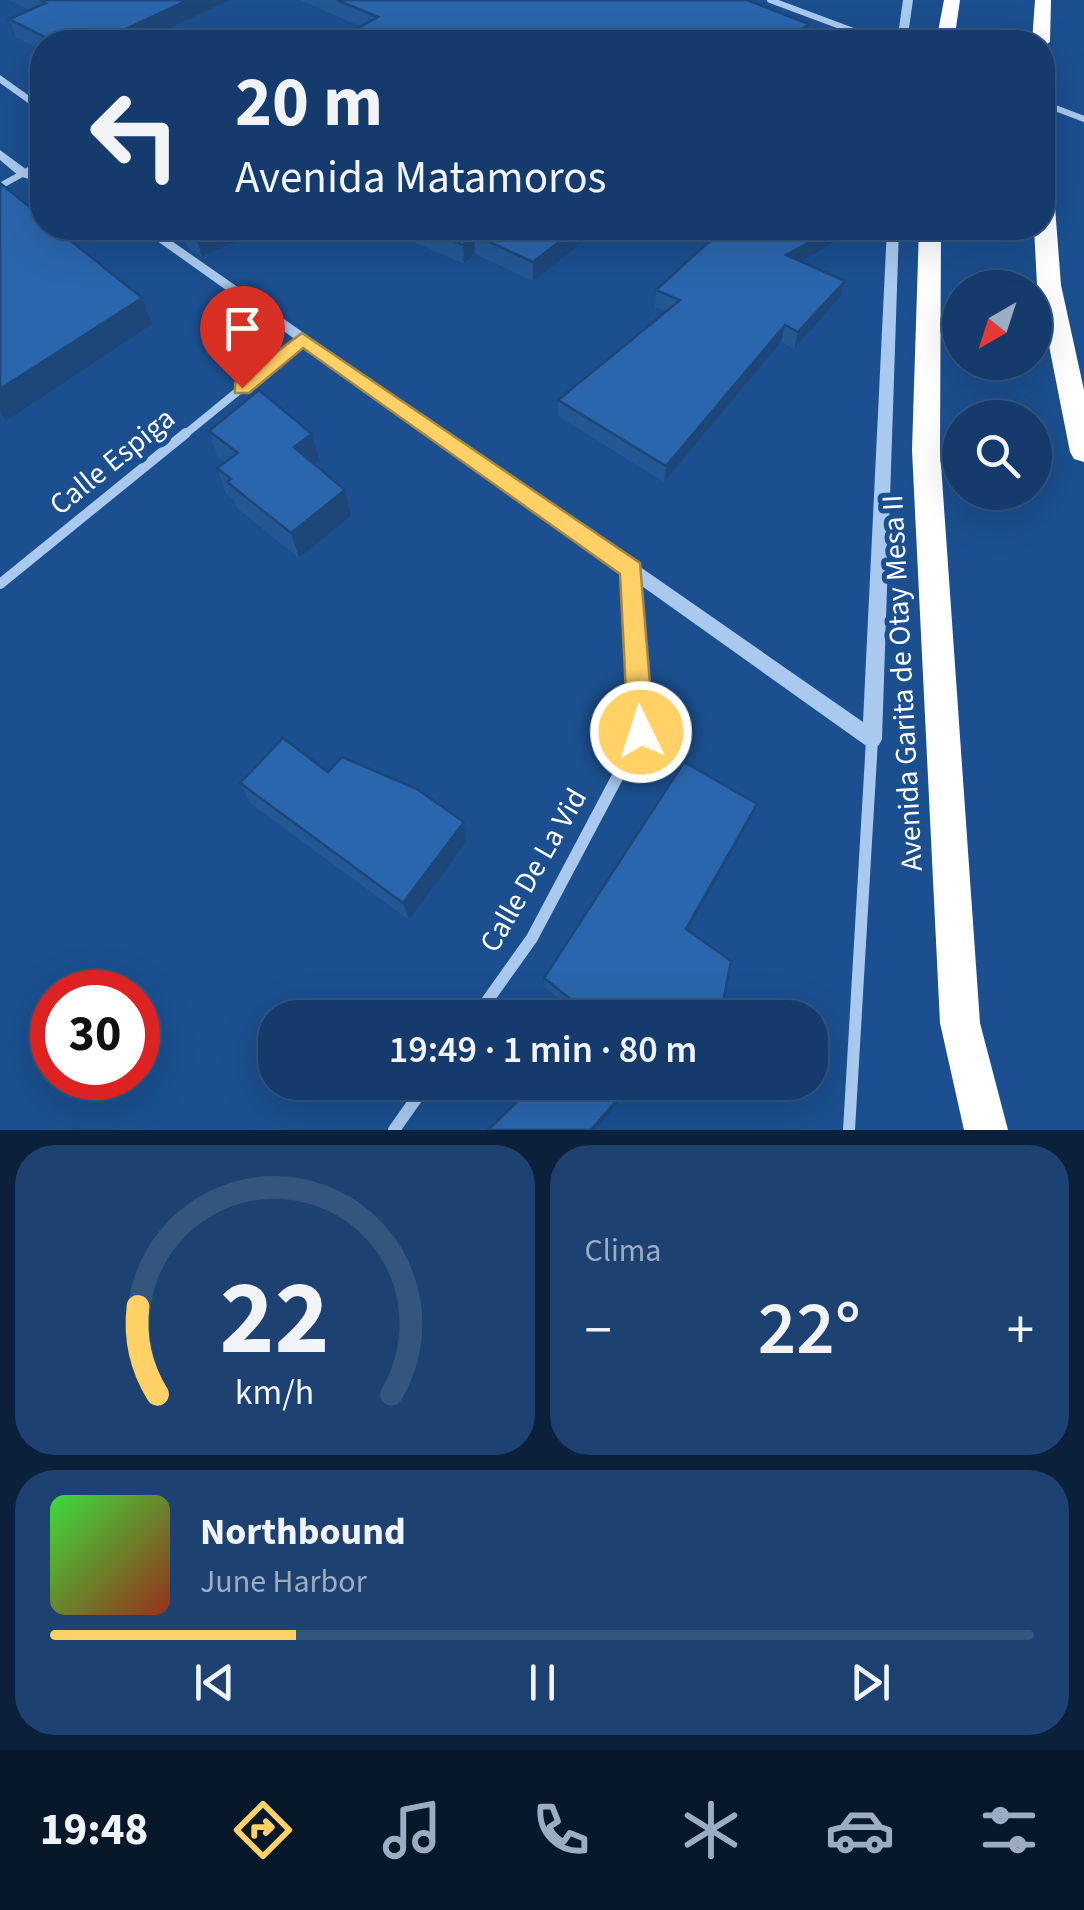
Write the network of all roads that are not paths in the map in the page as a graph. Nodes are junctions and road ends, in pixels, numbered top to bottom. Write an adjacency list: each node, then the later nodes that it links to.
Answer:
1 (770, 0): 5 (street)
2 (908, 0): 6 (street)
3 (952, 0): 7 (highway)
4 (1043, 0): 8 (highway)
5 (851, 30)
6 (904, 30)
7 (946, 30)
8 (1042, 30)
9 (0, 78): 10 (street)
10 (30, 101)
11 (1055, 109): 12 (street)
12 (1084, 119)
13 (0, 154): 15 (street)
14 (30, 170): 15 (street)
15 (23, 174): 16 (street); 17 (street)
16 (30, 176)
17 (0, 186)
18 (161, 240): 22 (street)
19 (893, 240): 26 (street)
20 (930, 240): 31 (highway, Avenida Garita de Otay Mesa II)
21 (1046, 240): 23 (highway)
22 (302, 339): 24 (street); 25 (street, Calle Espiga)
23 (1084, 452)
24 (632, 570): 26 (street); 27 (street, Calle De La Vid)
25 (0, 584)
26 (872, 739): 30 (street)
27 (488, 1000)
28 (415, 1100): 29 (street)
29 (394, 1130)
30 (850, 1130)
31 (986, 1130)

